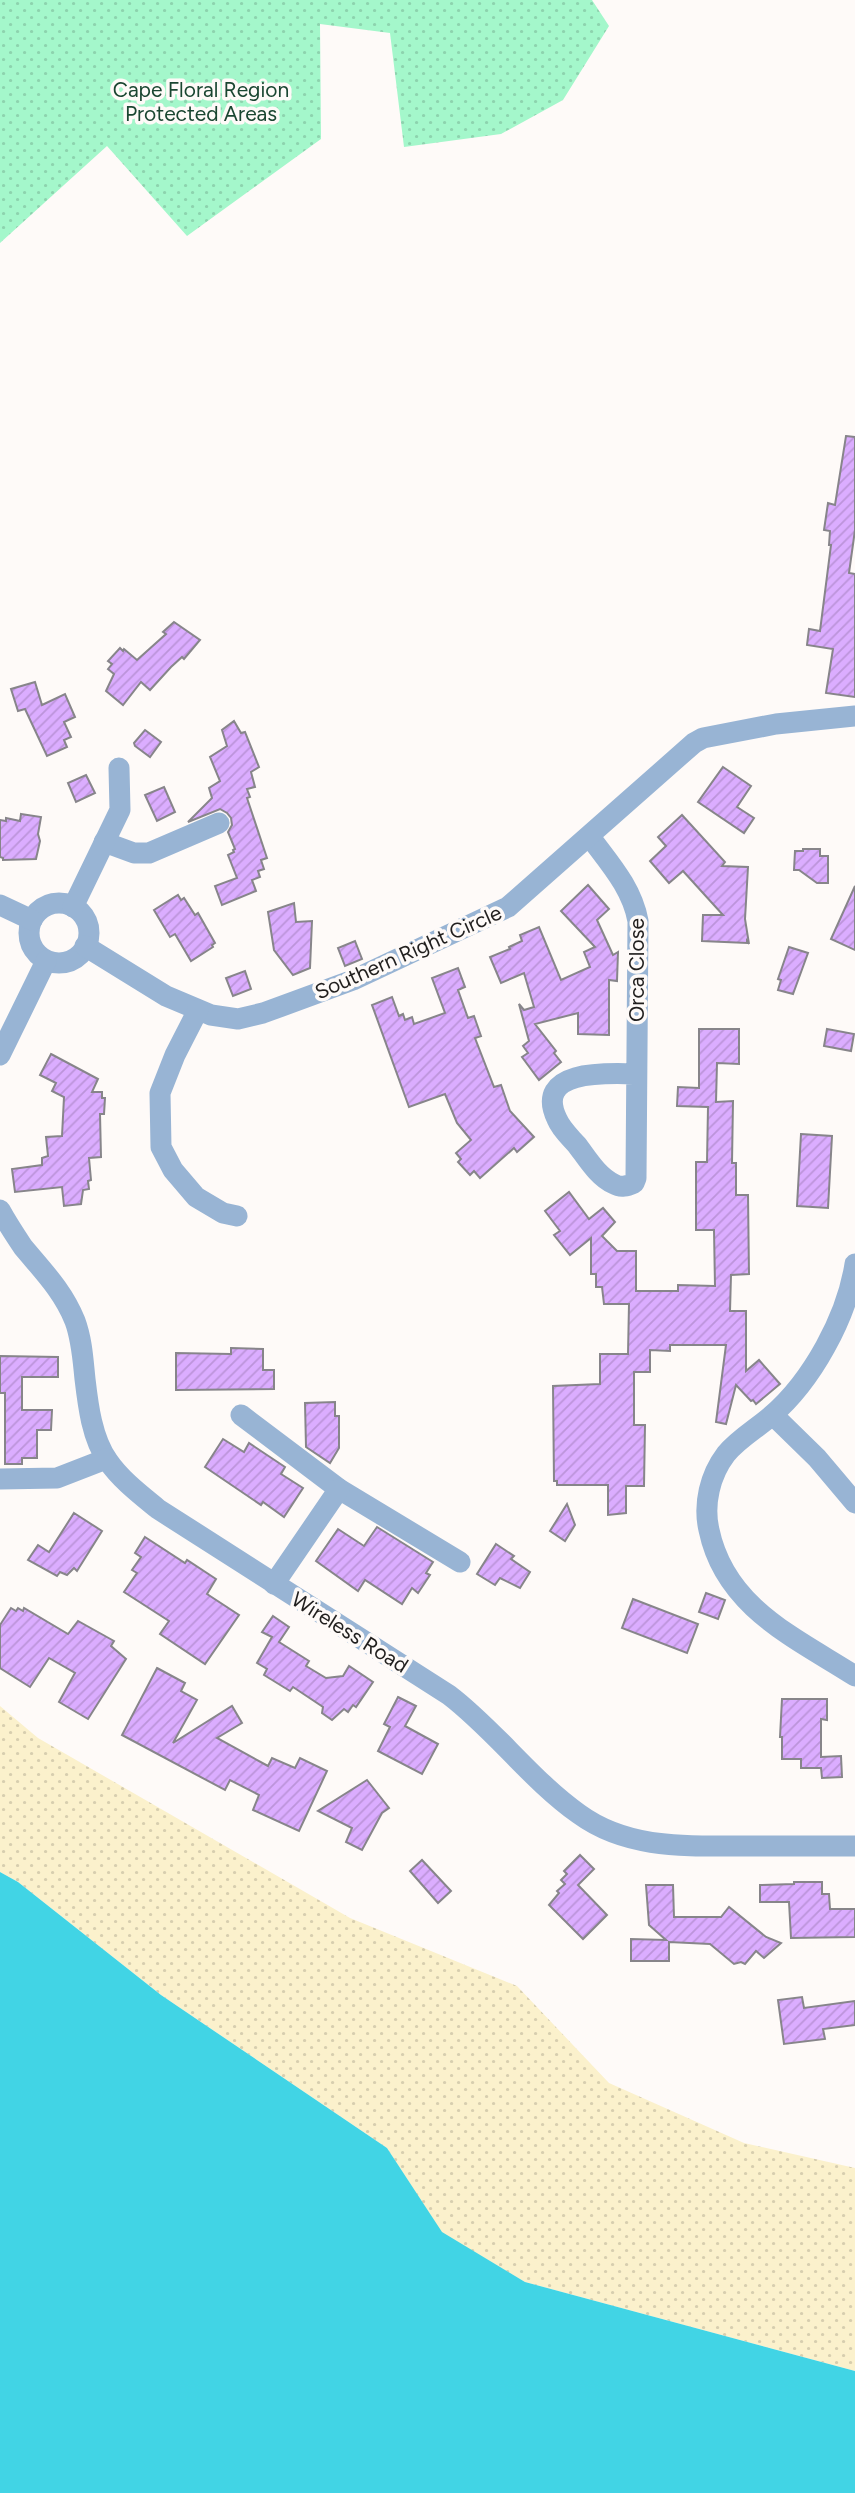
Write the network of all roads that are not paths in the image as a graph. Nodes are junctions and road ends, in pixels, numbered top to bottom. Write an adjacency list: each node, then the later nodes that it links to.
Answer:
1 (855, 716): 4 (street, Southern Right Circle)
2 (119, 768): 5 (street)
3 (219, 823): 5 (street)
4 (590, 837): 11 (street, Southern Right Circle); 13 (street, Orca Close)
5 (104, 842): 7 (street)
6 (0, 905): 8 (street)
7 (73, 907): 8 (street); 9 (street)
8 (32, 920): 10 (street)
9 (85, 946): 10 (street); 11 (street, Southern Right Circle)
10 (46, 961): 12 (street)
11 (198, 1010): 15 (street)
12 (0, 1055)
13 (636, 1074): 13 (street, Orca Close)
14 (0, 1210): 20 (street, Wireless Road)
15 (237, 1216)
16 (855, 1264): 17 (street)
17 (850, 1306): 19 (street)
18 (241, 1415): 22 (street)
19 (773, 1415): 23 (street); 26 (street)
20 (106, 1459): 21 (street); 25 (street, Wireless Road)
21 (0, 1479)
22 (339, 1489): 24 (street); 25 (street)
23 (855, 1503)
24 (460, 1562)
25 (274, 1584): 27 (street, Wireless Road)
26 (855, 1676)
27 (855, 1846)

